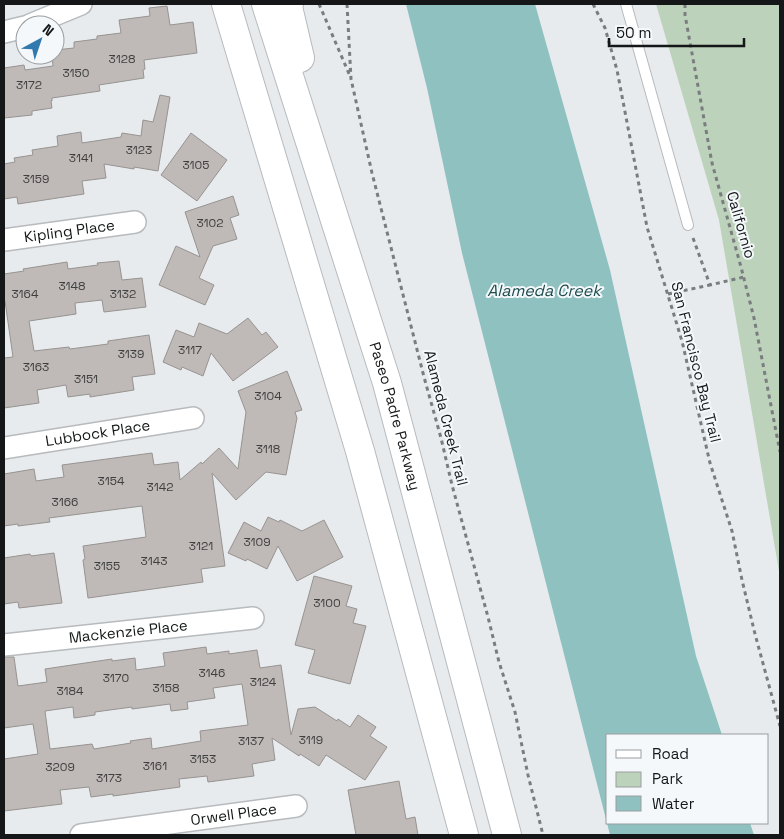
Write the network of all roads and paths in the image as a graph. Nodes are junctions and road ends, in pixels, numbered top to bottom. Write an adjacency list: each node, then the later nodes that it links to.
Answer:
1 (82, 4): 10 (street)
2 (226, 4): 27 (main road)
3 (266, 4): 12 (main road, Paseo Padre Parkway)
4 (289, 4): 12 (main road)
5 (319, 4): 11 (path)
6 (347, 4): 11 (path, Alameda Creek Trail)
7 (593, 4): 18 (path, San Francisco Bay Trail)
8 (626, 4): 14 (lane)
9 (685, 4): 16 (path, Californio)
10 (55, 15)
11 (351, 79): 29 (path, Alameda Creek Trail)
12 (318, 166): 28 (main road, Paseo Padre Parkway)
13 (135, 222): 15 (street, Kipling Place)
14 (688, 225): 17 (path)
15 (4, 240)
16 (744, 276): 17 (path); 21 (path, Californio)
17 (710, 285): 18 (path)
18 (668, 294): 24 (path, San Francisco Bay Trail)
19 (193, 418): 20 (street, Lubbock Place)
20 (4, 448)
21 (780, 452)
22 (253, 618): 23 (street, Mackenzie Place)
23 (4, 645)
24 (780, 726)
25 (296, 806): 26 (street, Orwell Place)
26 (81, 835)
27 (464, 835)
28 (507, 835)
29 (543, 835)

